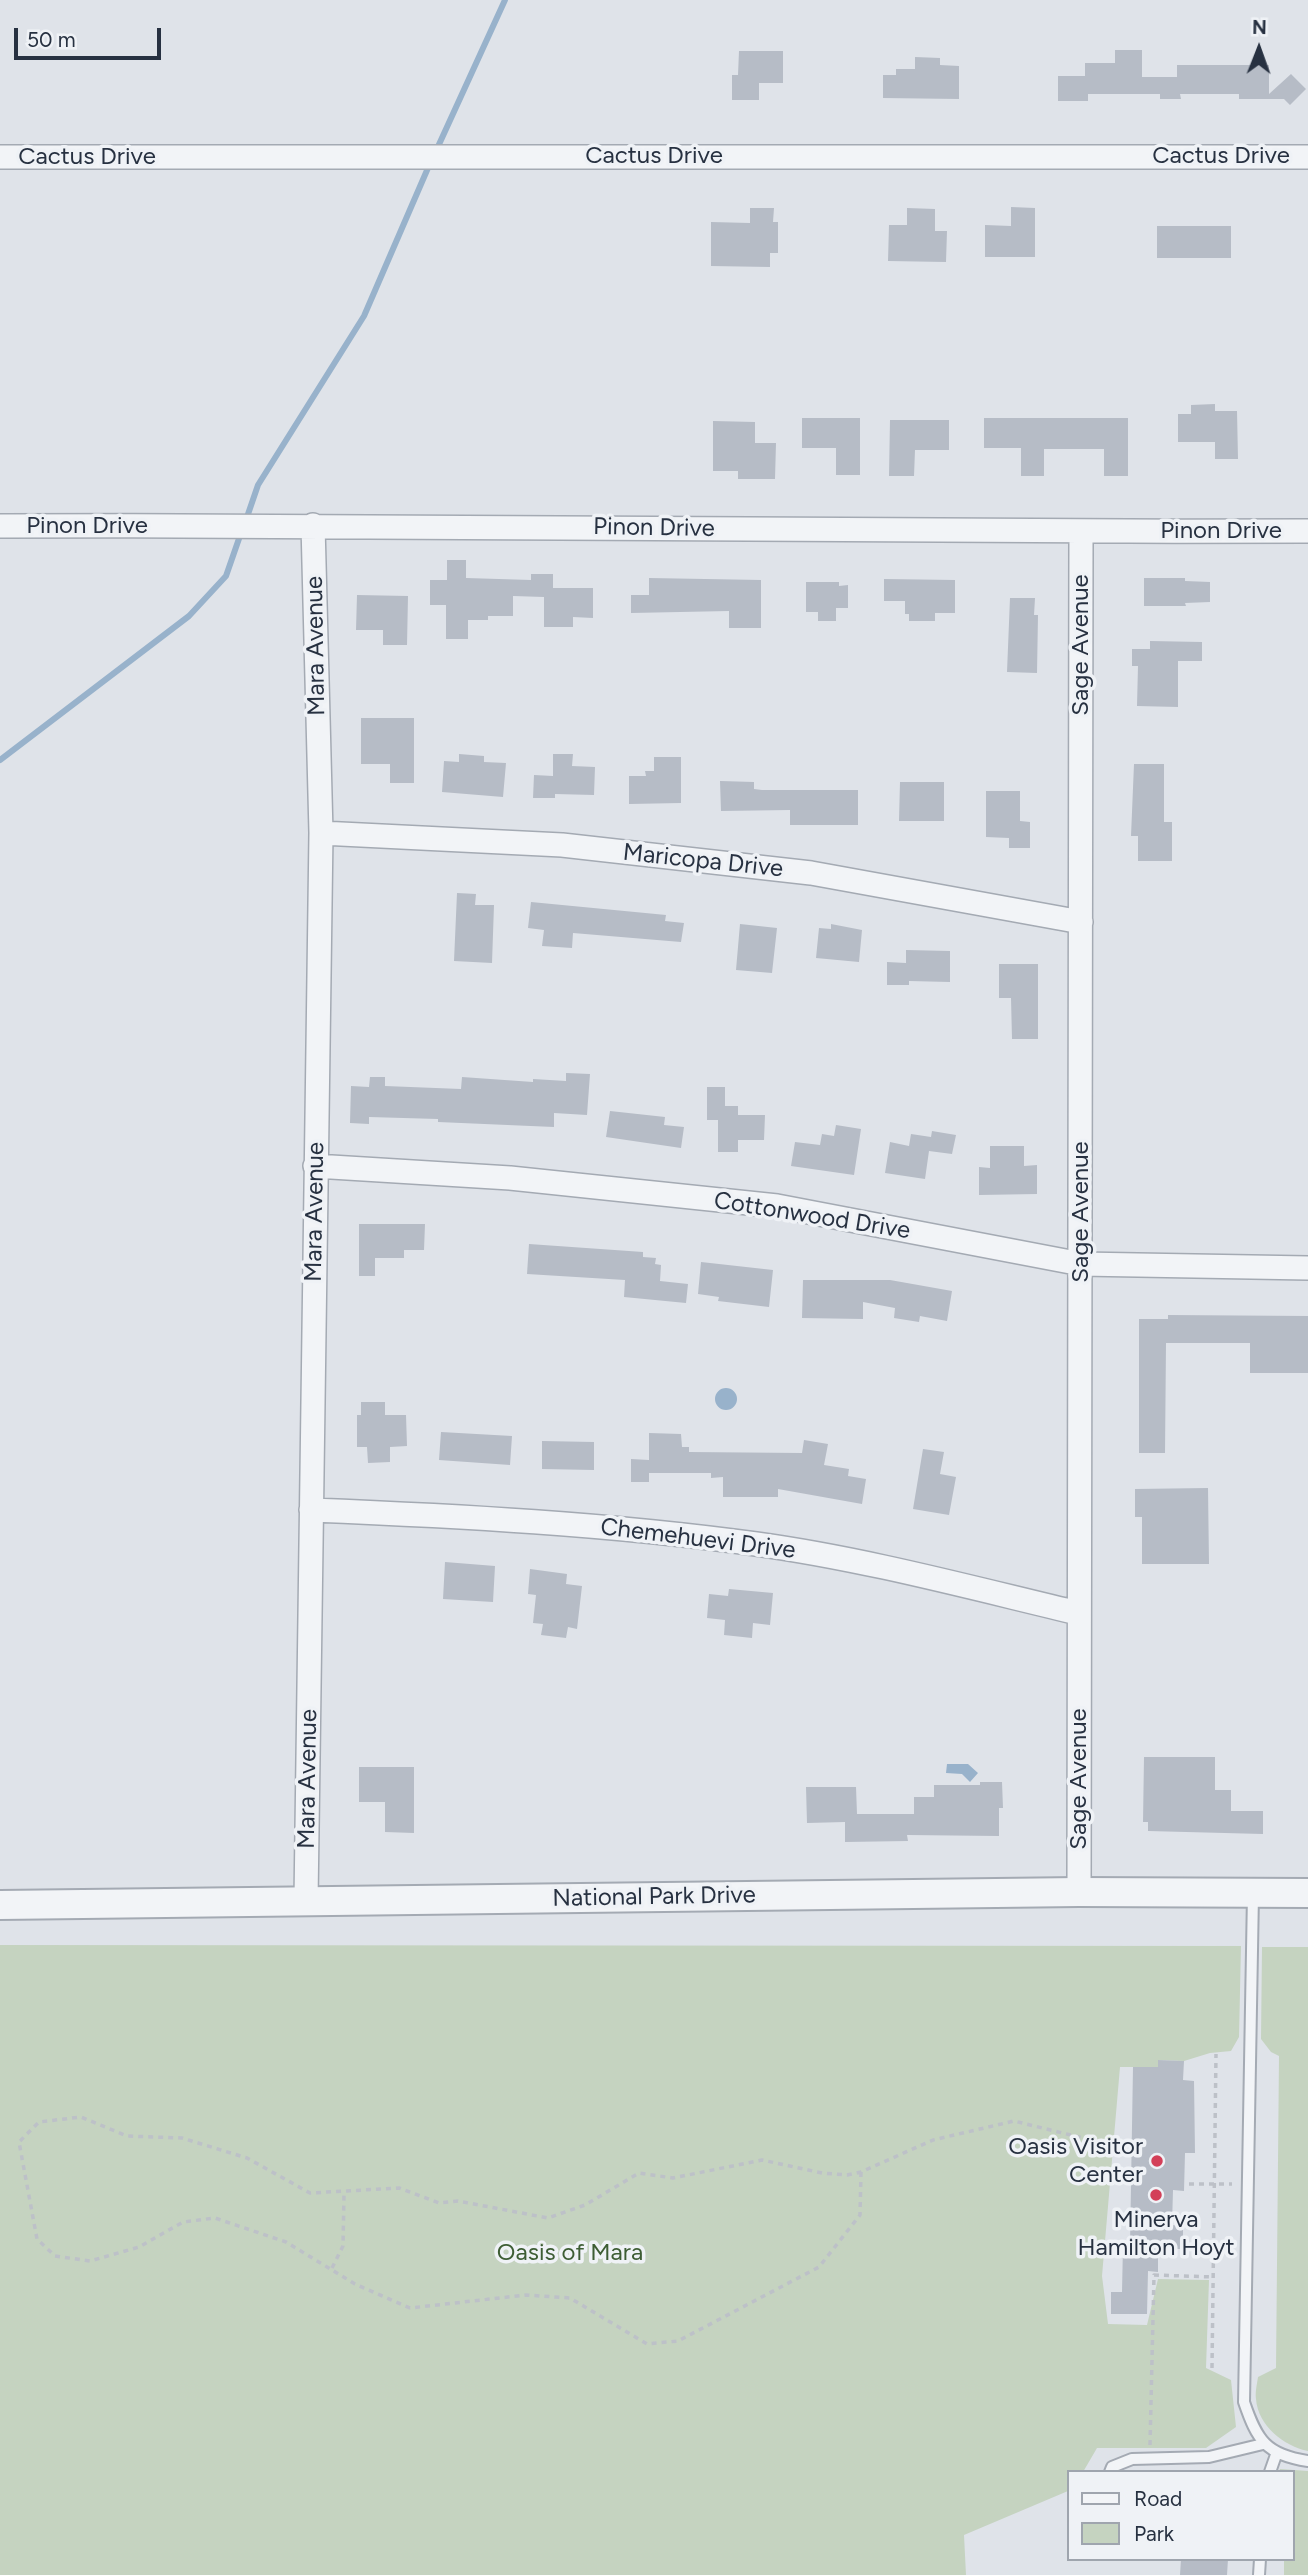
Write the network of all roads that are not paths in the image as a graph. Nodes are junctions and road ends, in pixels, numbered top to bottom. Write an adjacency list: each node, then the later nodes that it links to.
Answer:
1 (1308, 156): 2 (street, Cactus Drive)
2 (0, 158)
3 (313, 525): 4 (street, Pinon Drive); 6 (street, Pinon Drive); 7 (street, Mara Avenue)
4 (0, 526)
5 (1308, 531): 6 (street, Pinon Drive)
6 (1081, 532): 8 (street, Sage Avenue)
7 (321, 833): 8 (street, Maricopa Drive); 9 (street, Mara Avenue)
8 (1081, 922): 10 (street, Sage Avenue)
9 (315, 1166): 10 (street, Cottonwood Drive); 12 (street, Mara Avenue)
10 (1081, 1264): 11 (street, Cottonwood Drive); 13 (street, Sage Avenue)
11 (1308, 1268)
12 (312, 1510): 13 (street, Chemehuevi Drive); 17 (street, Mara Avenue)
13 (1078, 1613): 14 (street, Sage Avenue)
14 (1079, 1892): 15 (street, National Park Drive); 17 (street, National Park Drive)
15 (1253, 1893): 16 (street, National Park Drive); 19 (lane)
16 (1308, 1893)
17 (306, 1900): 18 (street, National Park Drive)
18 (0, 1905)
19 (1263, 2444): 20 (lane); 22 (lane)
20 (1277, 2452): 21 (lane); 23 (lane)
21 (1308, 2461)
22 (1111, 2470)
23 (1271, 2470)

